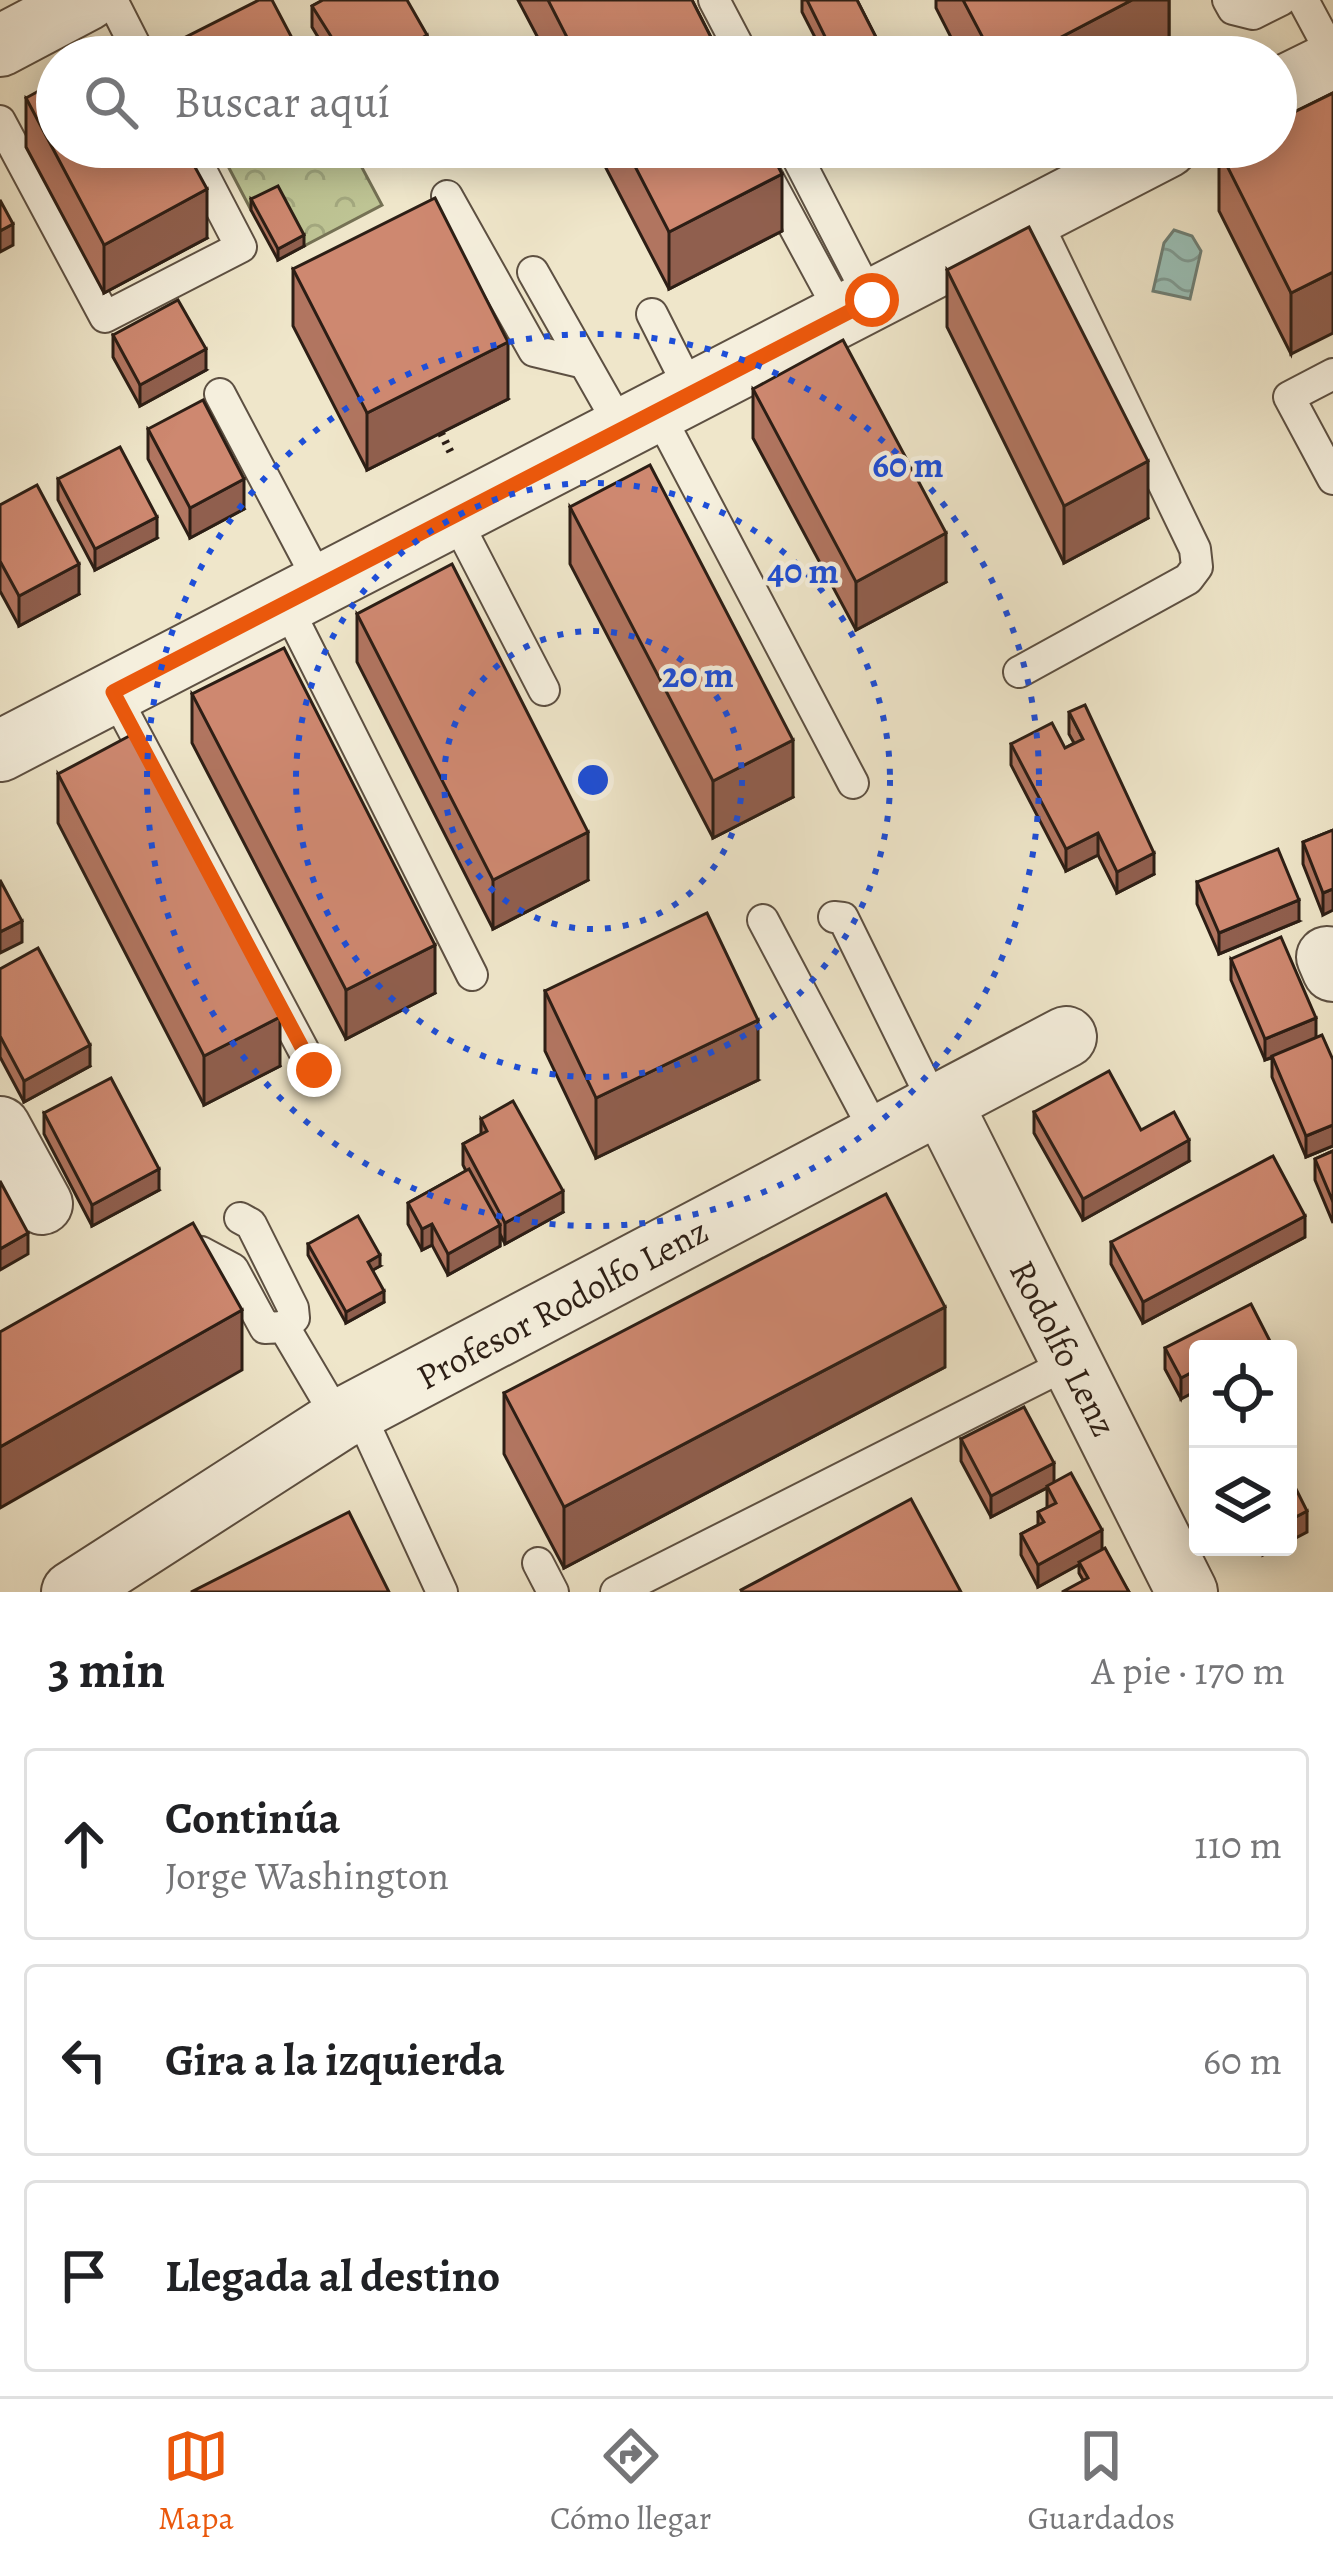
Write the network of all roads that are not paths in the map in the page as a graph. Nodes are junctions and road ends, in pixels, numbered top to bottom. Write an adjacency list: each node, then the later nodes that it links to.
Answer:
1 (87, 0): 9 (street)
2 (112, 0): 7 (lane)
3 (714, 0): 8 (lane)
4 (1228, 0): 5 (lane)
5 (1281, 0)
6 (1303, 0): 10 (lane)
7 (130, 36)
8 (733, 36)
9 (2, 40)
10 (1333, 59): 11 (street)
11 (1297, 79)
12 (0, 121): 13 (lane)
13 (200, 168)
14 (765, 168): 20 (lane)
15 (800, 168): 20 (lane)
16 (1127, 168): 18 (street)
17 (447, 196): 22 (lane)
18 (1034, 216): 20 (street); 29 (lane)
19 (532, 272): 22 (lane)
20 (857, 308): 25 (street)
21 (652, 314): 25 (lane)
22 (584, 363): 25 (lane)
23 (1333, 374): 26 (lane)
24 (220, 394): 28 (lane)
25 (657, 411): 27 (street); 33 (lane)
26 (1333, 479)
27 (455, 489): 28 (street); 30 (lane)
28 (303, 594): 31 (street); 36 (lane)
29 (1019, 672)
30 (544, 690)
31 (113, 692): 32 (street); 38 (lane)
32 (0, 751)
33 (853, 783)
34 (834, 917): 39 (lane)
35 (763, 920): 41 (lane)
36 (472, 975)
37 (1066, 1037): 39 (street, Profesor Rodolfo Lenz)
38 (314, 1070)
39 (939, 1106): 41 (street, Profesor Rodolfo Lenz); 46 (street, Rodolfo Lenz)
40 (0, 1126): 42 (street)
41 (878, 1138): 47 (street, Profesor Rodolfo Lenz)
42 (42, 1204)
43 (240, 1218): 45 (lane)
44 (160, 1274): 45 (lane)
45 (284, 1327): 47 (lane)
46 (1071, 1362): 52 (lane); 53 (street, Rodolfo Lenz)
47 (348, 1415): 49 (street, Profesor Rodolfo Lenz); 50 (lane)
48 (538, 1562): 51 (lane)
49 (72, 1592)
50 (442, 1592)
51 (553, 1592)
52 (616, 1592)
53 (1187, 1592)

